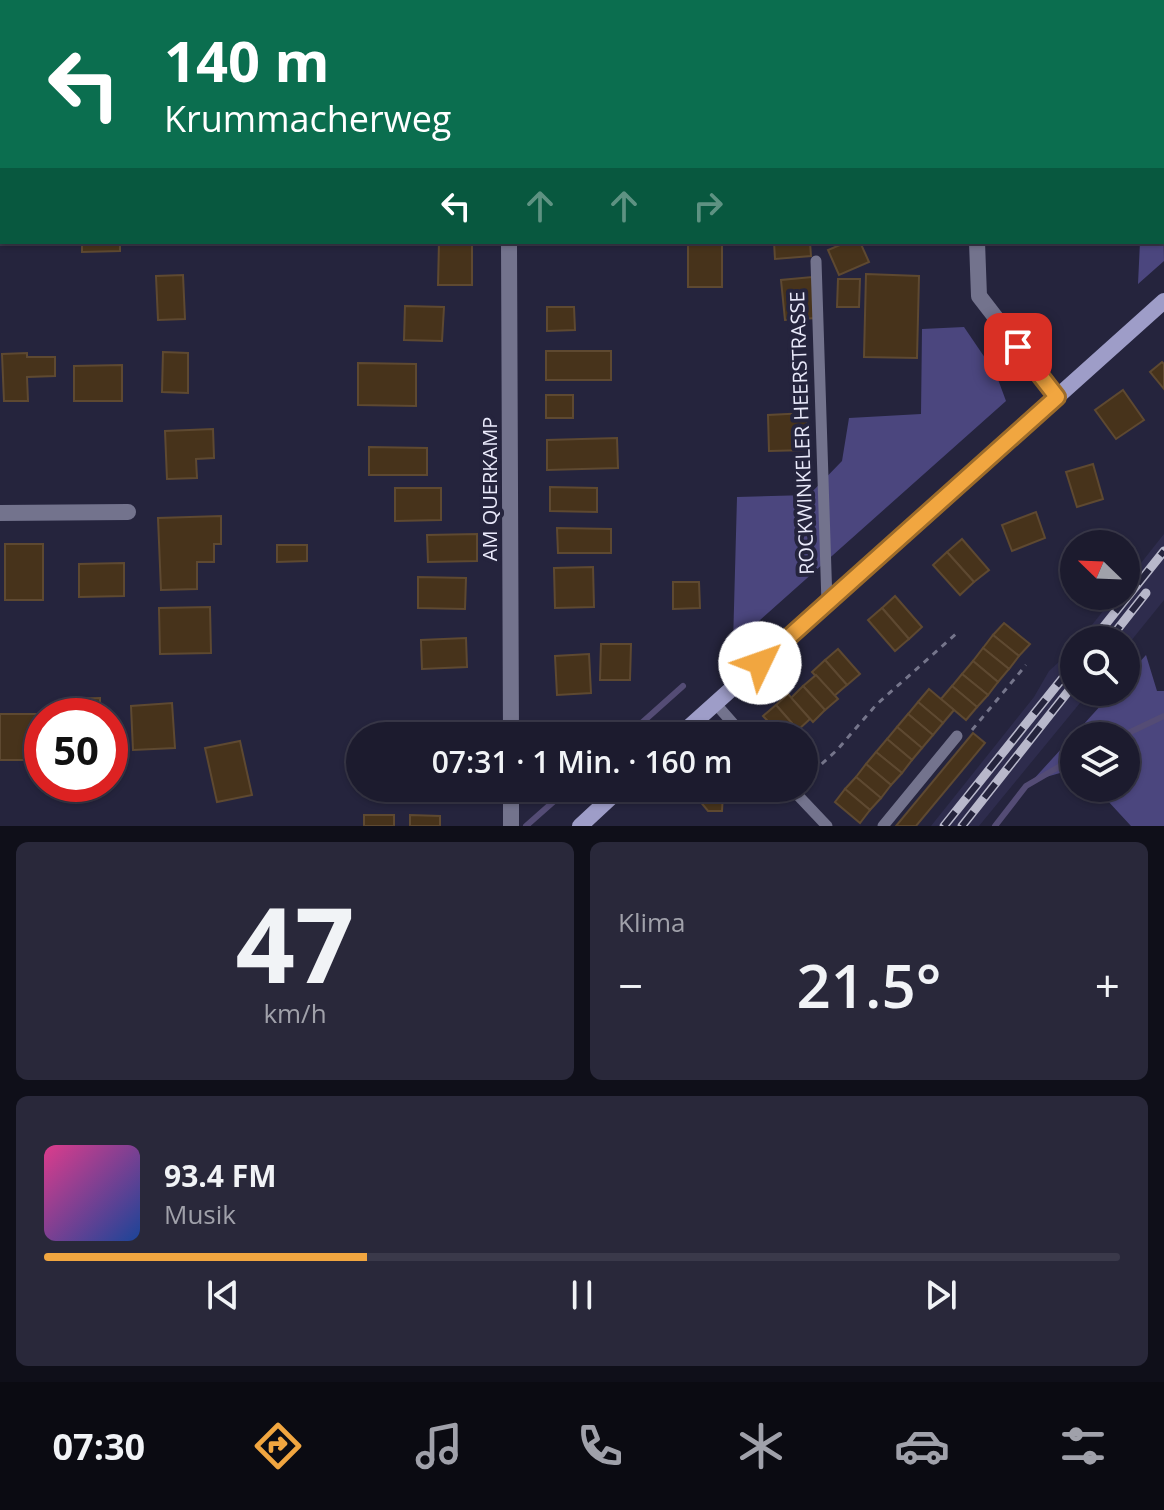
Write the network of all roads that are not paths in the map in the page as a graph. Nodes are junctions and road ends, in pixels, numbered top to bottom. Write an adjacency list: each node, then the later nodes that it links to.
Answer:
1 (509, 244): 10 (street, AM QUERKAMP)
2 (977, 244): 5 (street)
3 (816, 261): 8 (lane, ROCKWINKELER HEERSTRASSE)
4 (1164, 301): 5 (main road, ROCKWINKELER HEERSTRASSE)
5 (1057, 397): 8 (main road, ROCKWINKELER HEERSTRASSE)
6 (128, 512): 7 (street)
7 (0, 513)
8 (827, 603): 9 (main road, ROCKWINKELER HEERSTRASSE)
9 (715, 703): 11 (main road, ROCKWINKELER HEERSTRASSE); 12 (lane)
10 (511, 722)
11 (694, 722)
12 (732, 722)
13 (957, 736): 20 (lane)
14 (511, 802): 17 (street)
15 (606, 802): 18 (main road)
16 (804, 802): 19 (lane)
17 (511, 826)
18 (580, 826)
19 (827, 826)
20 (883, 826)

